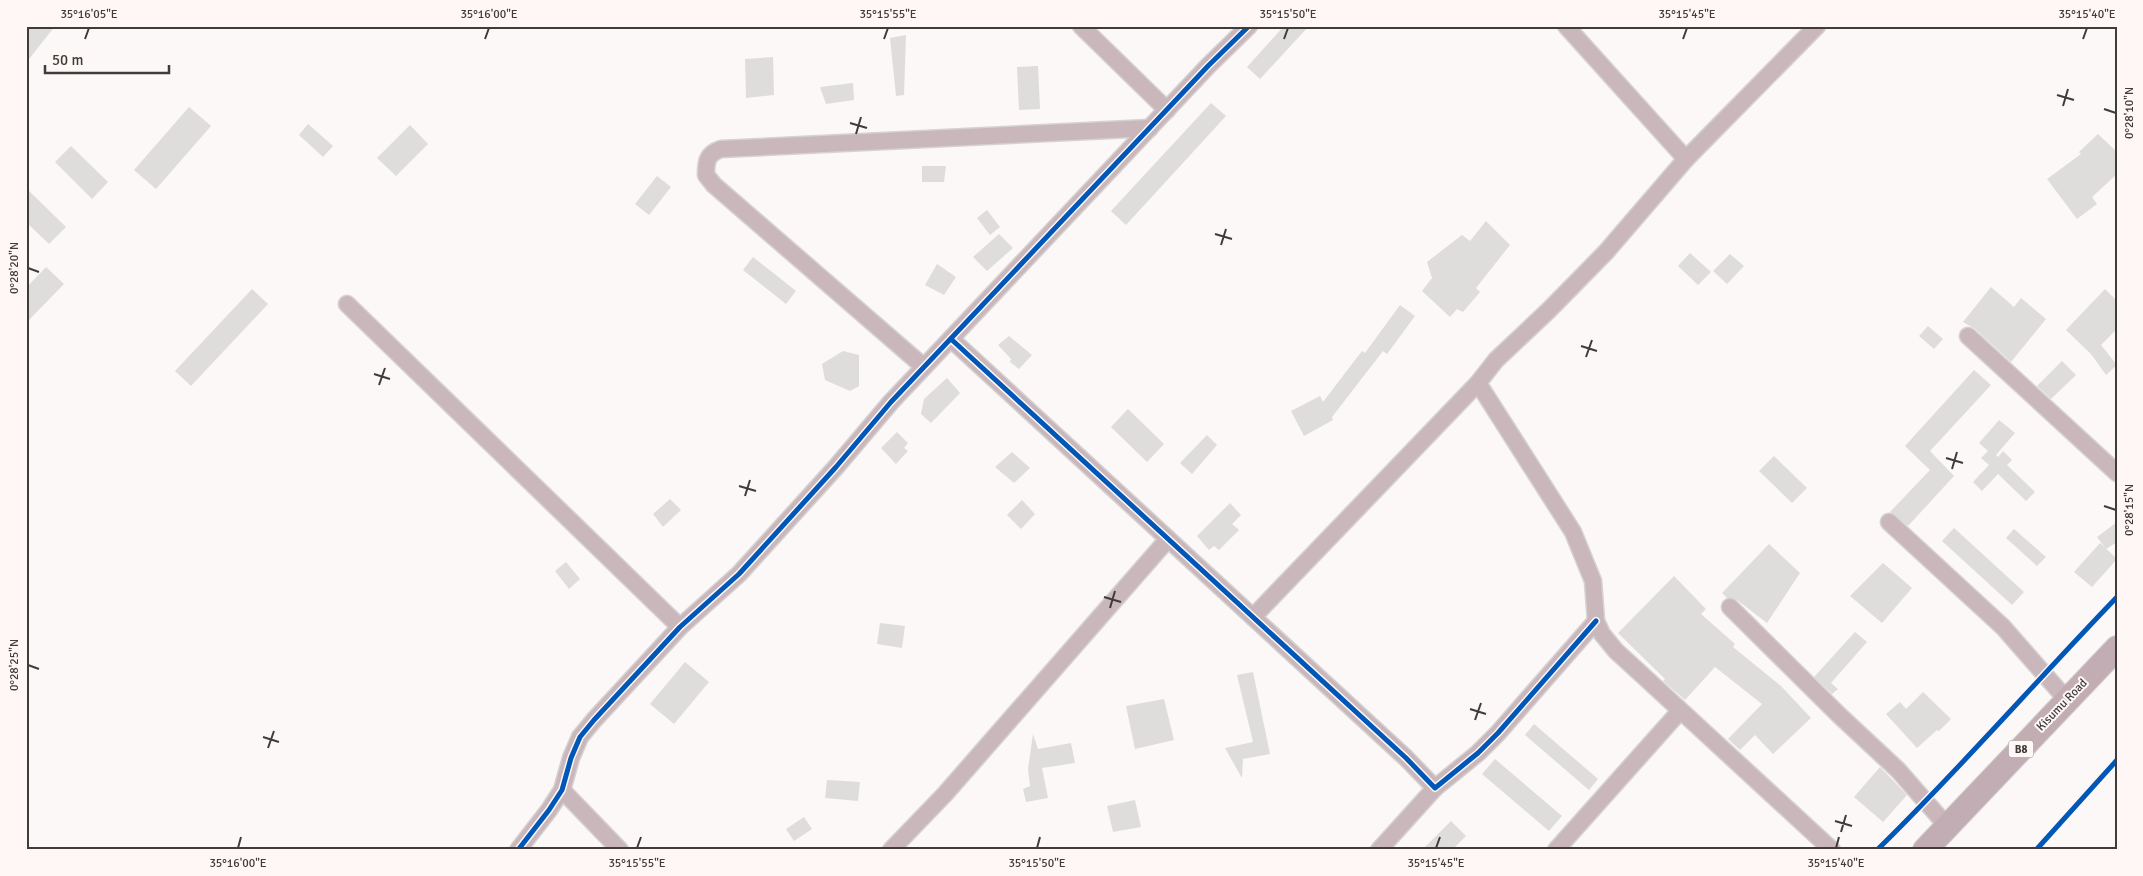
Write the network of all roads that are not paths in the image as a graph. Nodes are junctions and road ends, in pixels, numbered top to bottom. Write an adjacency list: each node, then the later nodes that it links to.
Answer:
1 (1081, 26): 5 (street)
2 (1249, 26): 5 (street)
3 (1566, 26): 7 (street)
4 (1817, 26): 7 (street)
5 (1167, 110): 6 (street)
6 (1150, 128): 10 (street); 11 (street)
7 (1686, 160): 12 (street)
8 (348, 304): 19 (street)
9 (1968, 336): 13 (street)
10 (951, 339): 11 (street); 15 (street)
11 (924, 367): 19 (street)
12 (1478, 383): 17 (street); 18 (street)
13 (2117, 473)
14 (1889, 522): 21 (street)
15 (1168, 539): 17 (street); 28 (street)
16 (1730, 607): 25 (street)
17 (1253, 617): 23 (street)
18 (1596, 621): 22 (street); 23 (street)
19 (680, 627): 24 (street)
20 (2117, 648): 21 (highway, Kisumu Road / B8)
21 (2067, 700): 25 (highway, Kisumu Road / B8)
22 (1680, 711): 30 (street); 31 (street)
23 (1435, 788): 29 (street)
24 (562, 790): 26 (street); 27 (street)
25 (1948, 826): 32 (highway, Kisumu Road / B8)
26 (518, 850)
27 (620, 850)
28 (891, 850)
29 (1379, 850)
30 (1556, 850)
31 (1832, 850)
32 (1925, 850)

